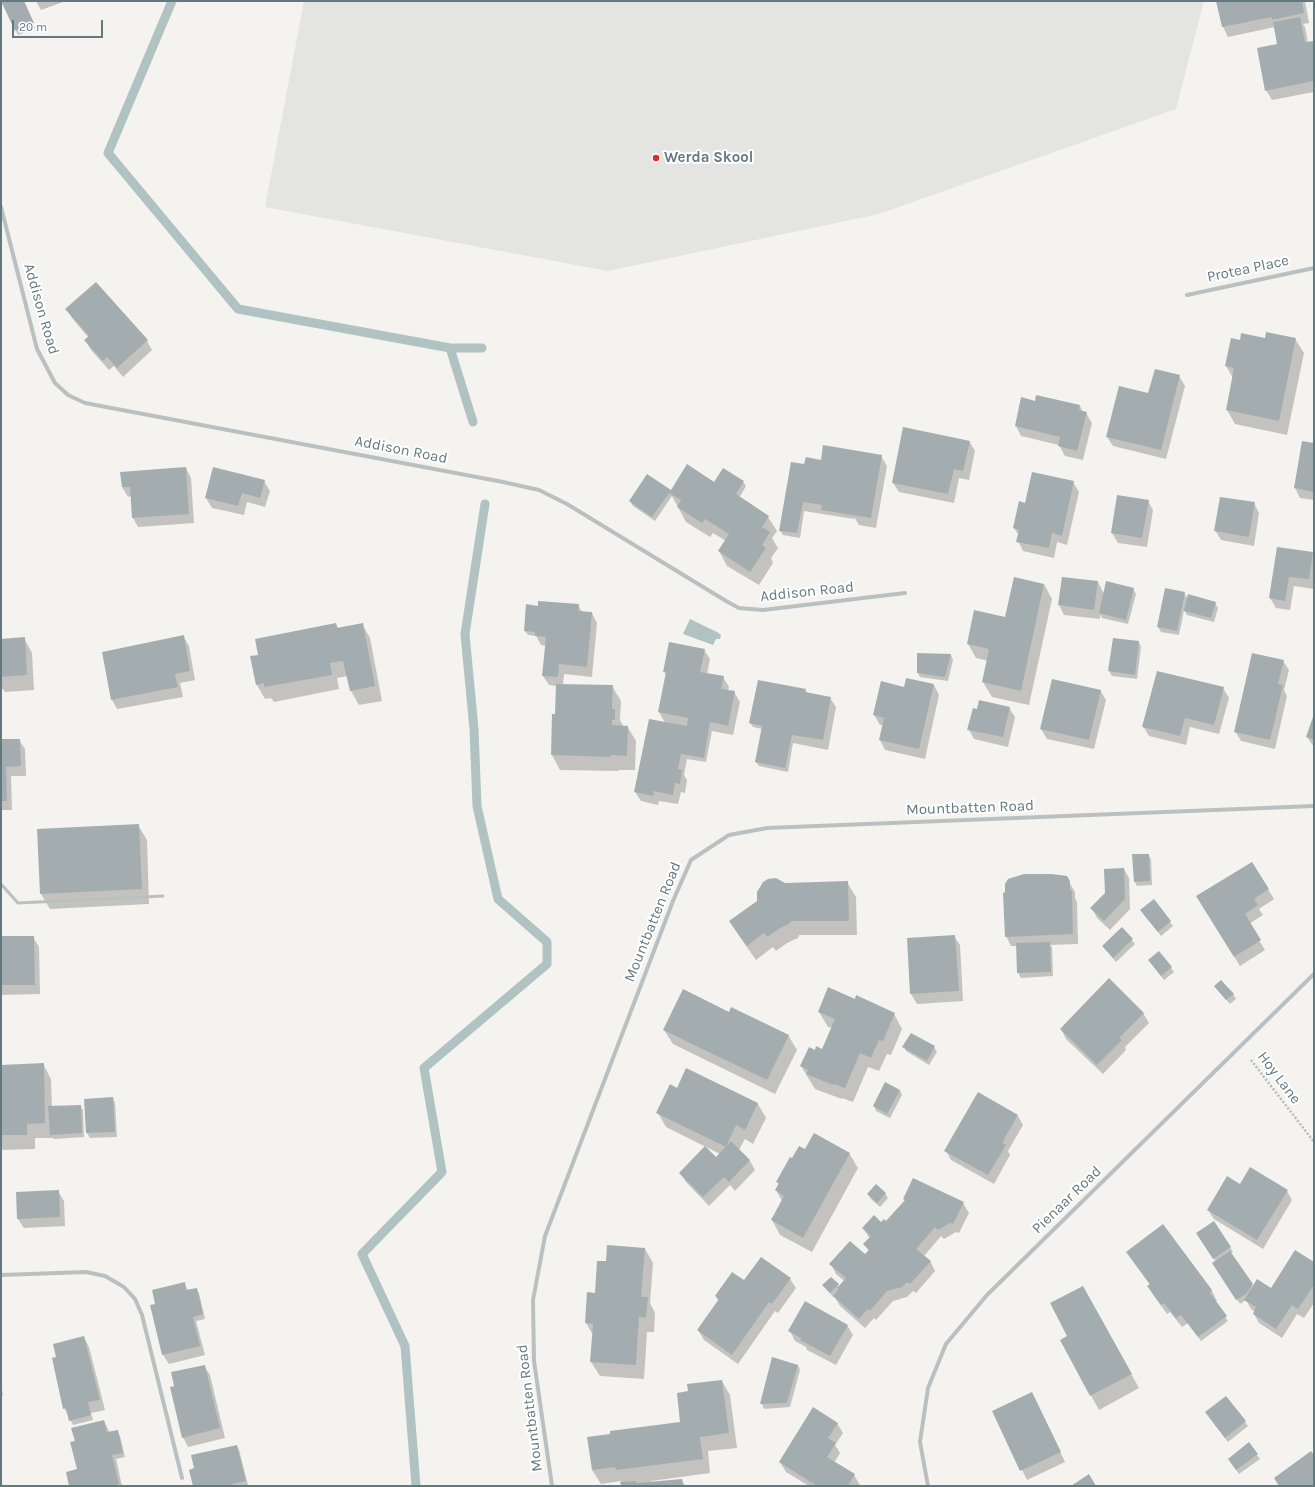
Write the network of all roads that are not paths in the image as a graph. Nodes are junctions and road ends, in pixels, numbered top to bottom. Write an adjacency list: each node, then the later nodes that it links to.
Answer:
1 (1, 207): 4 (street, Addison Road)
2 (1314, 268): 3 (street, Protea Place)
3 (1187, 295)
4 (905, 593)
5 (1314, 806): 11 (street, Mountbatten Road)
6 (1, 884): 7 (lane)
7 (163, 896)
8 (1314, 974): 12 (street, Pienaar Road)
9 (1, 1275): 10 (street)
10 (182, 1478)
11 (552, 1486)
12 (928, 1486)

